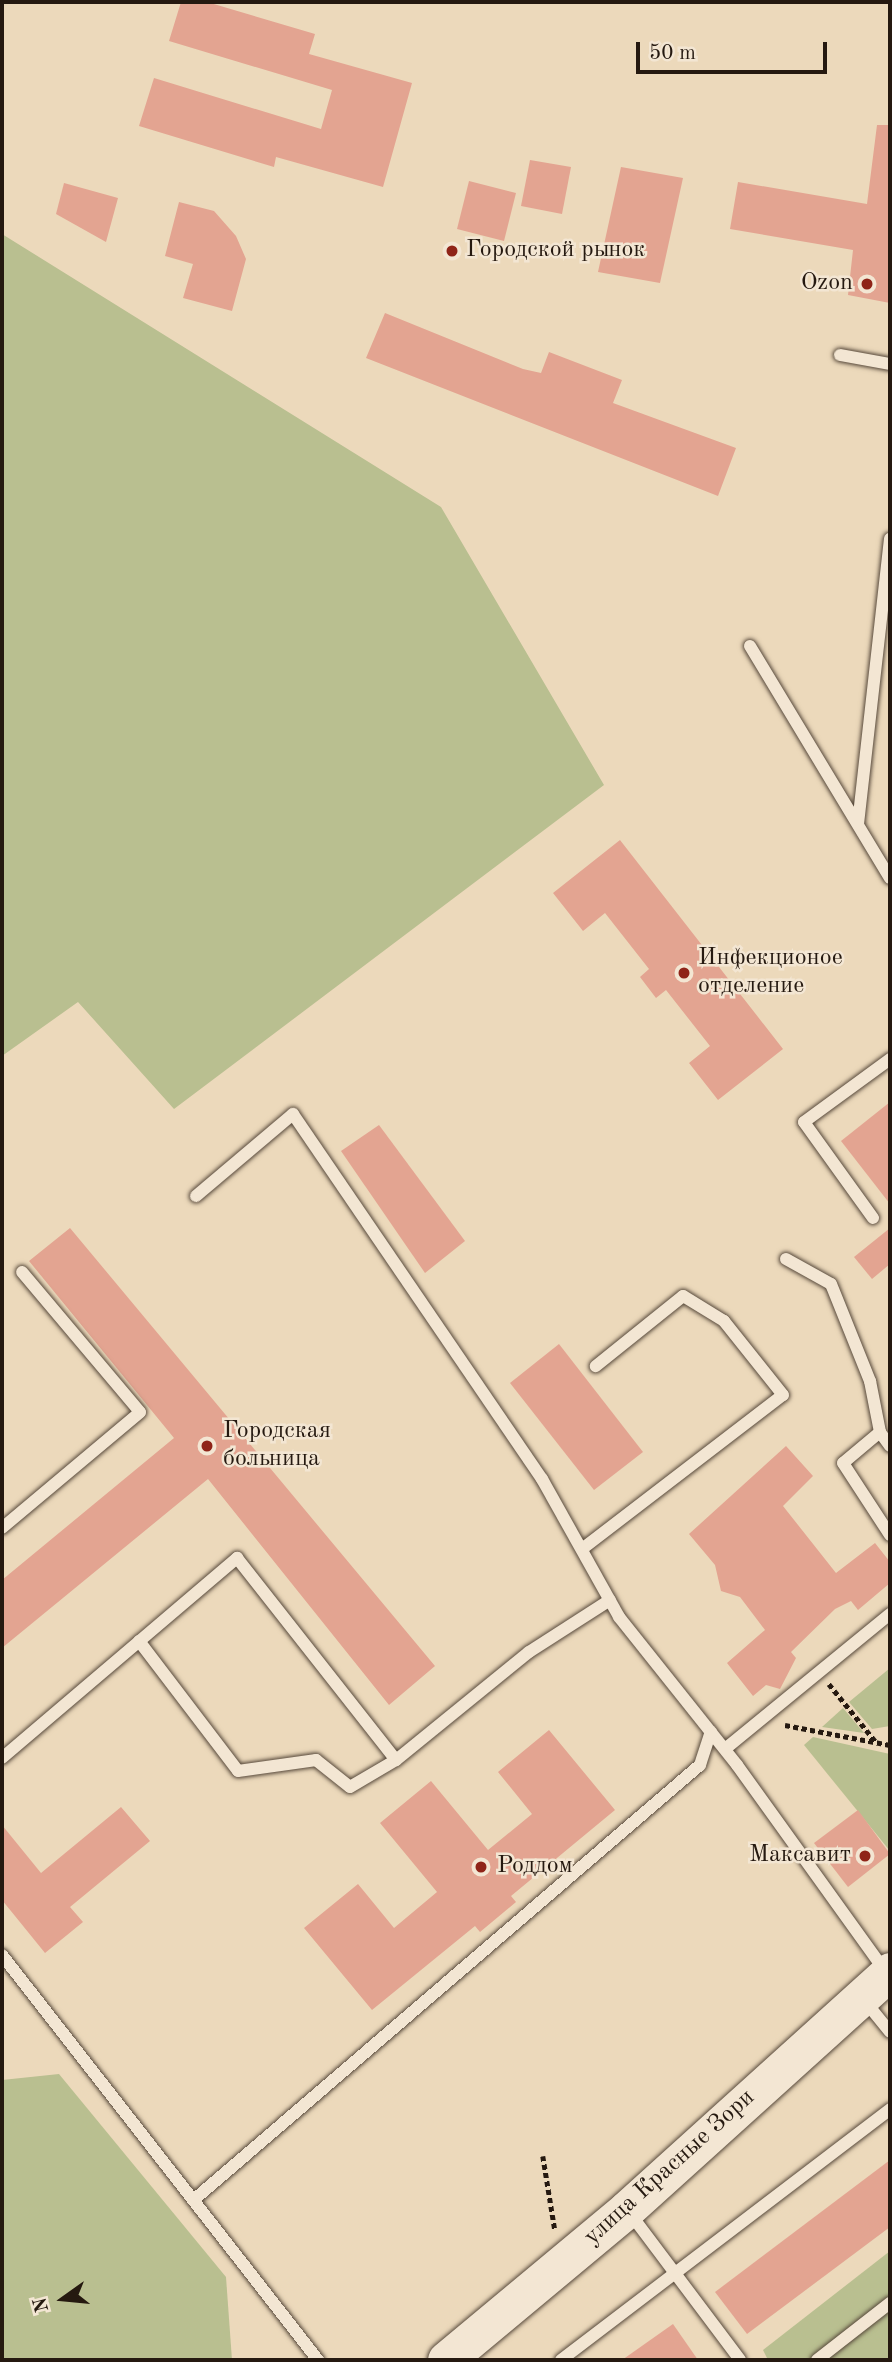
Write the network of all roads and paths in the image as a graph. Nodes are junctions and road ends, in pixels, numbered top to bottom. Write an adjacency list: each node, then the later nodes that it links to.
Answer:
1 (840, 355): 2 (lane)
2 (890, 364)
3 (890, 539): 5 (lane)
4 (750, 646): 5 (lane)
5 (858, 824): 6 (lane)
6 (890, 878)
7 (890, 1059): 9 (lane)
8 (196, 1195): 17 (lane)
9 (873, 1218)
10 (786, 1259): 13 (lane)
11 (22, 1272): 15 (lane)
12 (596, 1366): 17 (lane)
13 (880, 1432): 14 (lane); 16 (lane)
14 (890, 1446)
15 (2, 1528)
16 (890, 1535)
17 (582, 1549): 18 (lane)
18 (610, 1600): 23 (lane); 28 (lane)
19 (890, 1614): 21 (lane)
20 (139, 1641): 27 (lane); 28 (lane); 28 (lane)
21 (819, 1672): 22 (lane); 24 (path)
22 (759, 1720): 24 (path); 26 (lane)
23 (711, 1732): 26 (lane); 34 (lane)
24 (877, 1743): 25 (path)
25 (890, 1745)
26 (725, 1749): 30 (lane)
27 (2, 1758)
28 (396, 1760)
29 (2, 1955): 34 (lane)
30 (879, 1981): 31 (lane); 35 (main road, улица Красные Зори)
31 (890, 2032)
32 (890, 2109): 37 (lane)
33 (544, 2156): 36 (path)
34 (197, 2197): 39 (lane)
35 (627, 2209): 37 (lane); 40 (main road, улица Красные Зори)
36 (559, 2241)
37 (676, 2269): 41 (lane); 42 (lane)
38 (890, 2303): 43 (lane)
39 (318, 2360)
40 (446, 2360)
41 (561, 2360)
42 (740, 2360)
43 (817, 2360)

